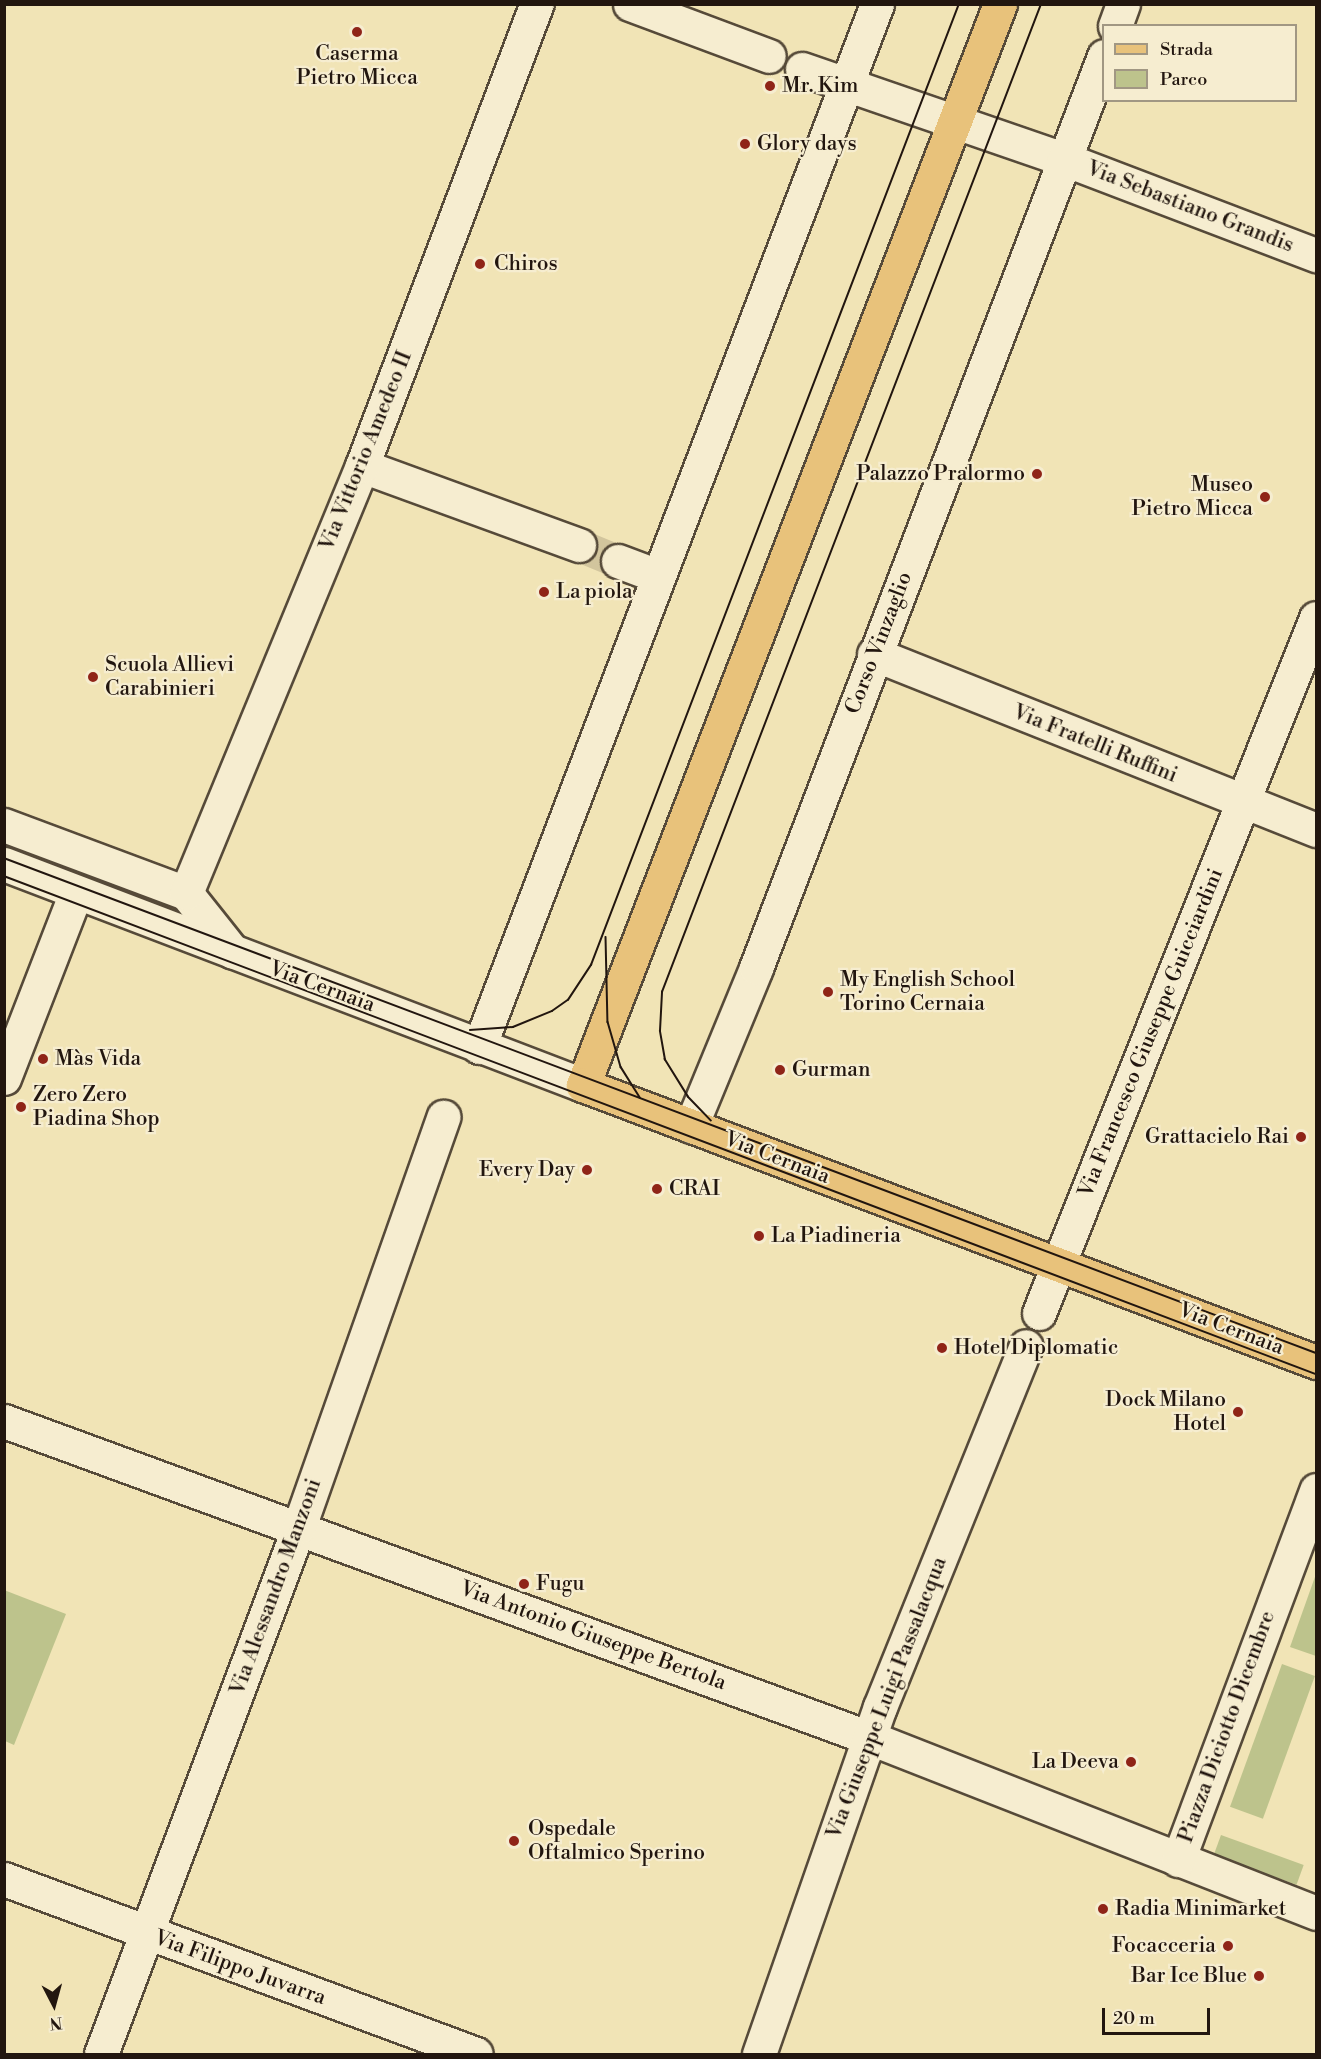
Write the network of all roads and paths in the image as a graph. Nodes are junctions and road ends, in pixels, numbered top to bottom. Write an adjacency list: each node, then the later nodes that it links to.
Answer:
1 (537, 4): 14 (street, Via Vittorio Amedeo II)
2 (630, 4): 7 (street)
3 (877, 4): 10 (street)
4 (1000, 4): 11 (main road)
5 (1123, 4): 6 (street)
6 (1116, 24)
7 (769, 56)
8 (1102, 61): 12 (street, Corso Vinzaglio)
9 (802, 69): 10 (street)
10 (846, 86): 11 (street); 17 (street)
11 (954, 123): 12 (street); 29 (main road)
12 (1064, 159): 13 (street, Via Sebastiano Grandis); 19 (street, Corso Vinzaglio)
13 (1317, 255)
14 (362, 466): 15 (street); 25 (street, Via Vittorio Amedeo II)
15 (579, 545)
16 (618, 561): 17 (street)
17 (657, 576): 27 (street)
18 (1317, 618): 20 (street, Via Francesco Giuseppe Guicciardini)
19 (874, 654): 20 (street, Via Fratelli Ruffini); 31 (street, Corso Vinzaglio)
20 (1243, 803): 22 (street, Via Fratelli Ruffini); 32 (street, Via Francesco Giuseppe Guicciardini)
21 (4, 825): 25 (street)
22 (1317, 830)
23 (4, 864): 24 (street, Via Cernaia)
24 (76, 892): 26 (street, Via Cernaia); 28 (street)
25 (186, 893): 26 (street, Via Cernaia)
26 (237, 955): 27 (street, Via Cernaia)
27 (479, 1047): 29 (street, Via Cernaia)
28 (4, 1078)
29 (583, 1085): 31 (main road, Via Cernaia)
30 (443, 1117): 38 (street, Via Alessandro Manzoni)
31 (691, 1126): 32 (main road, Via Cernaia)
32 (1058, 1264): 33 (street); 35 (main road, Via Cernaia)
33 (1039, 1313)
34 (1026, 1346): 39 (street, Via Giuseppe Luigi Passalacqua)
35 (1317, 1362)
36 (4, 1421): 38 (street, Via Antonio Giuseppe Bertola)
37 (1317, 1490): 40 (street, Piazza Diciotto Dicembre)
38 (296, 1537): 39 (street, Via Antonio Giuseppe Bertola); 43 (street, Via Alessandro Manzoni)
39 (870, 1738): 40 (street, Via Antonio Giuseppe Bertola); 46 (street, Via Giuseppe Luigi Passalacqua)
40 (1178, 1860): 42 (street, Piazza Diciotto Dicembre)
41 (4, 1879): 43 (street, Via Filippo Juvarra)
42 (1317, 1913)
43 (147, 1934): 44 (street, Via Alessandro Manzoni); 45 (street, Via Filippo Juvarra)
44 (101, 2055)
45 (476, 2055)
46 (759, 2055)

